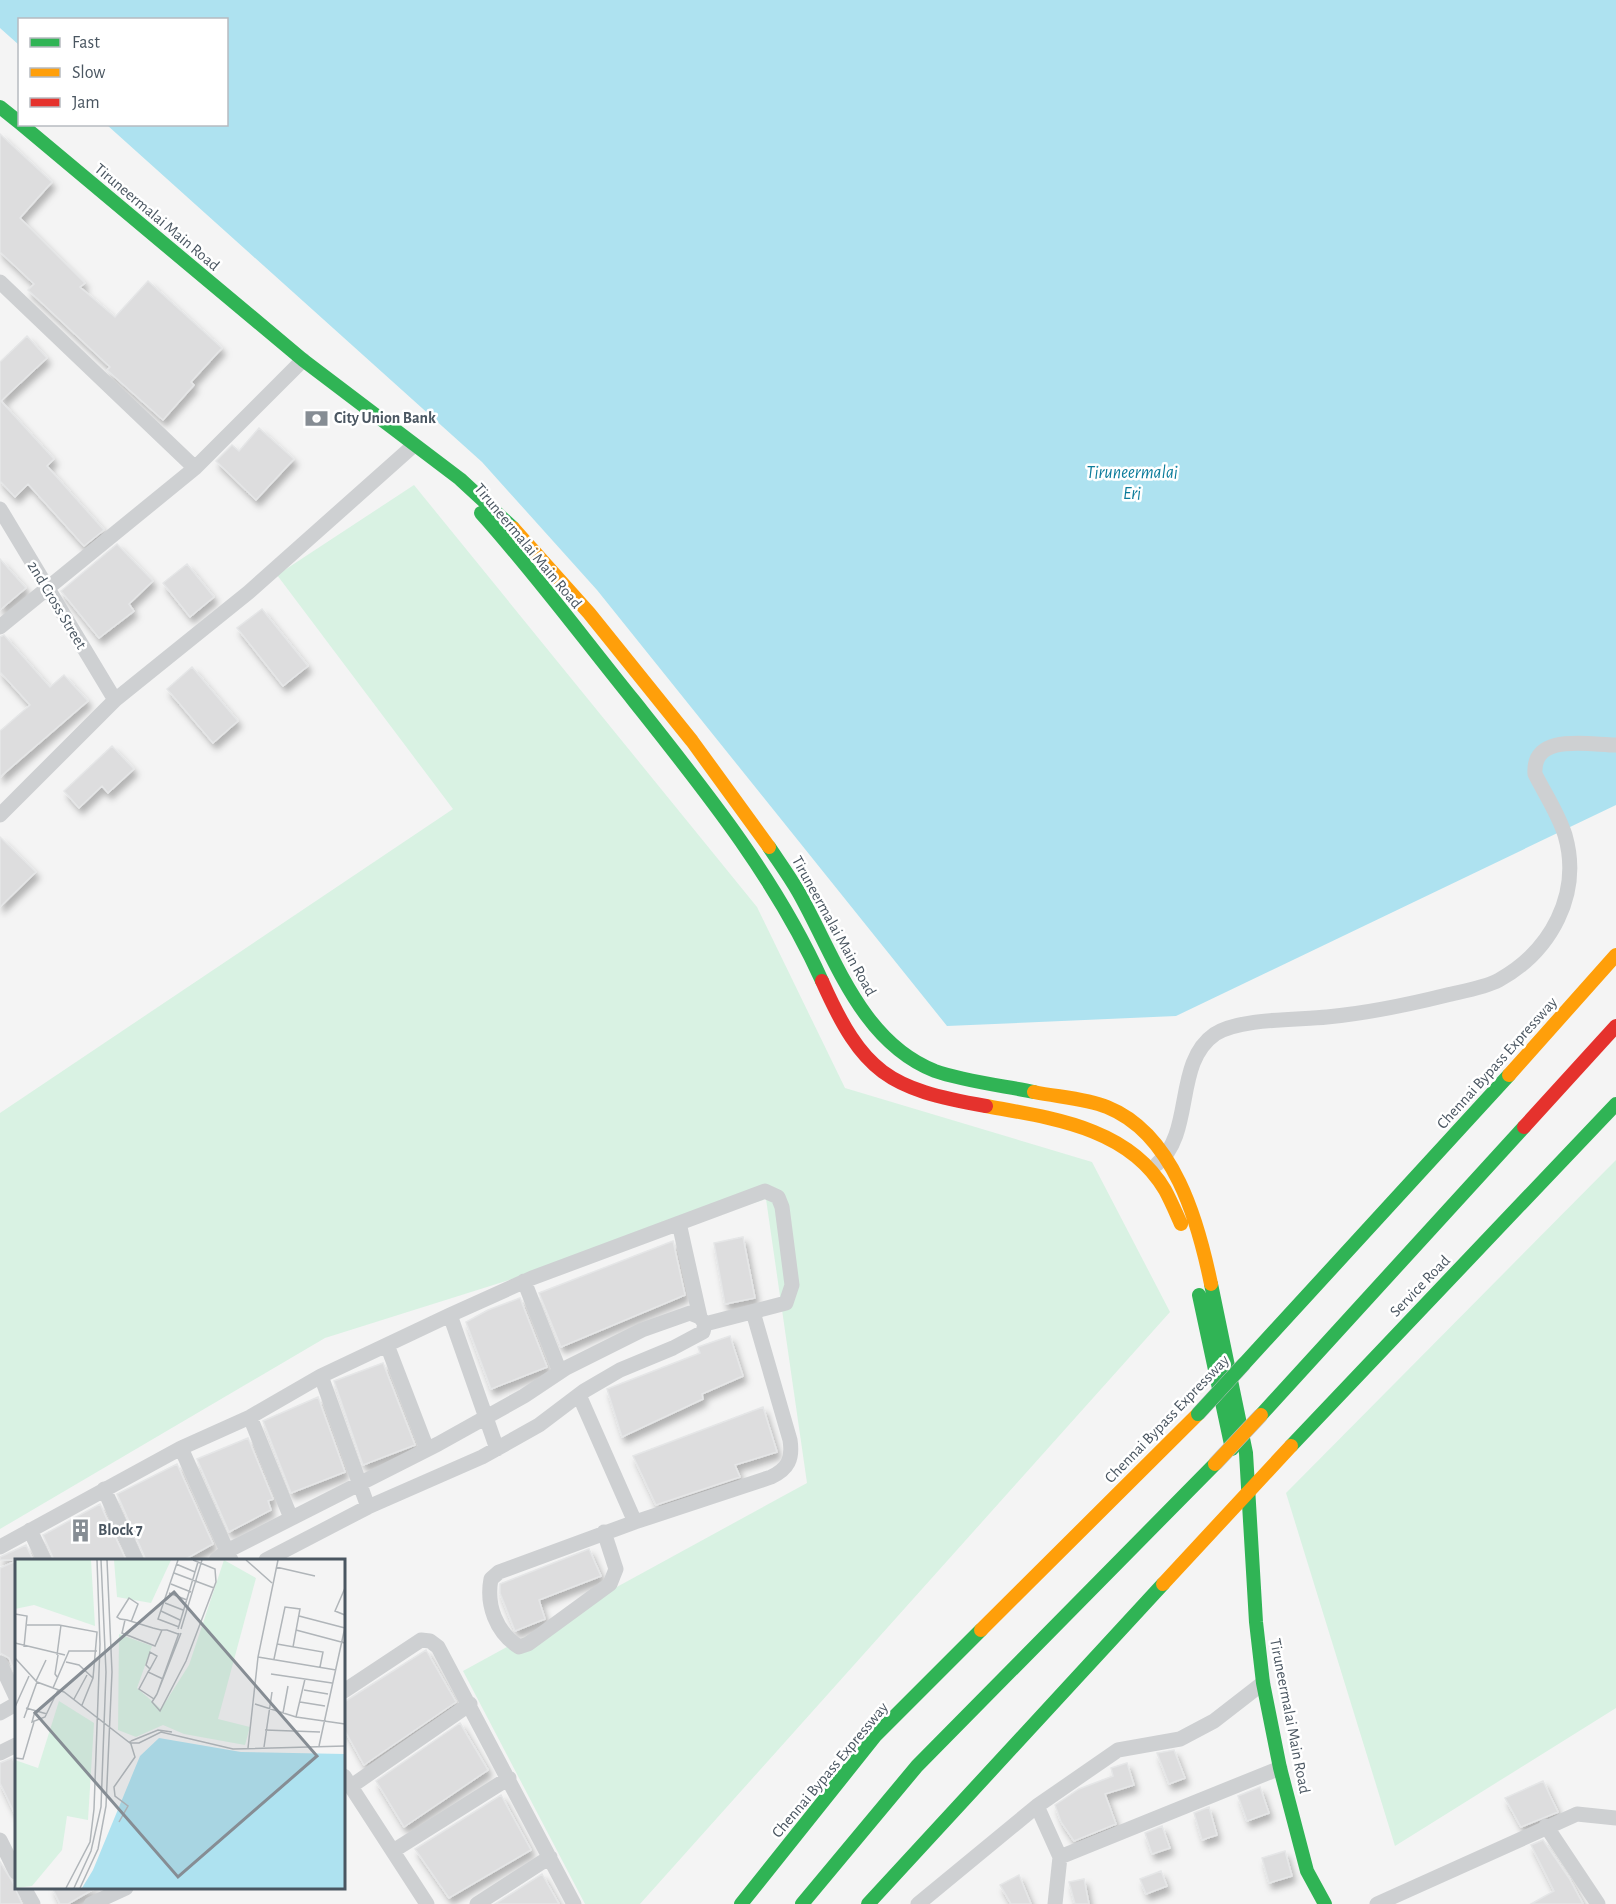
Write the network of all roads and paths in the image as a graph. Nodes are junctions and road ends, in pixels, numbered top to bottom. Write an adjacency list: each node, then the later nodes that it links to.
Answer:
1 (0, 107): 2 (main road, Tiruneermalai Main Road)
2 (18, 122)
3 (22, 126): 5 (main road, Tiruneermalai Main Road)
4 (0, 282): 7 (street)
5 (303, 360): 6 (main road, Tiruneermalai Main Road); 7 (street)
6 (413, 446): 11 (street); 17 (main road, Tiruneermalai Main Road); 18 (main road, Tiruneermalai Main Road)
7 (195, 468): 9 (street)
8 (0, 509): 9 (street, 2nd Cross Street)
9 (47, 590): 10 (street); 11 (street, 2nd Cross Street)
10 (0, 627)
11 (115, 700): 13 (street)
12 (1616, 745): 17 (street)
13 (0, 815)
14 (1616, 955): 73 (main road, Chennai Bypass Expressway, bridge)
15 (1616, 1026): 74 (main road, bridge)
16 (1616, 1104): 35 (main road, Service Road)
17 (1164, 1158): 18 (street); 35 (main road, Tiruneermalai Main Road)
18 (1151, 1169): 35 (main road, Tiruneermalai Main Road)
19 (679, 1223): 20 (street); 21 (street); 23 (street)
20 (524, 1281): 22 (street); 25 (street)
21 (753, 1311): 23 (street); 38 (street)
22 (450, 1315): 24 (street); 29 (street)
23 (703, 1321): 25 (street); 27 (street)
24 (387, 1345): 26 (street); 31 (street)
25 (560, 1372): 29 (street)
26 (321, 1376): 28 (street); 33 (street)
27 (579, 1395): 32 (street); 38 (street)
28 (250, 1417): 30 (street); 37 (street)
29 (485, 1418): 31 (street); 32 (street)
30 (181, 1448): 34 (street); 42 (street)
31 (427, 1449): 33 (street)
32 (497, 1449): 36 (street)
33 (360, 1482): 36 (street); 37 (street)
34 (104, 1489): 39 (street); 44 (street)
35 (1248, 1491): 47 (main road, Tiruneermalai Main Road); 75 (main road, Service Road)
36 (368, 1507): 45 (street)
37 (291, 1518): 42 (street)
38 (635, 1522): 40 (street)
39 (30, 1530): 41 (street); 43 (street)
40 (604, 1532): 40 (street)
41 (0, 1547)
42 (225, 1557)
43 (44, 1559)
44 (136, 1559)
45 (268, 1559)
46 (0, 1663): 49 (street)
47 (1263, 1683): 55 (main road, Tiruneermalai Main Road); 58 (street)
48 (345, 1689): 50 (street)
49 (15, 1695)
50 (470, 1704): 56 (street); 57 (street)
51 (15, 1705): 52 (street)
52 (0, 1713)
53 (15, 1746): 54 (street)
54 (0, 1753)
55 (1280, 1768): 64 (street); 78 (main road, Tiruneermalai Main Road)
56 (509, 1778): 62 (street); 63 (street)
57 (347, 1781): 62 (street)
58 (1037, 1806): 64 (street); 76 (street)
59 (1616, 1818): 60 (street)
60 (1545, 1826): 79 (street); 80 (street)
61 (0, 1840): 65 (street)
62 (393, 1851): 70 (street)
63 (549, 1857): 71 (street); 72 (street)
64 (1060, 1857): 77 (street)
65 (15, 1870)
66 (25, 1889): 68 (street)
67 (122, 1889): 69 (street)
68 (33, 1904)
69 (91, 1904)
70 (427, 1904)
71 (477, 1904)
72 (574, 1904)
73 (741, 1904)
74 (802, 1904)
75 (868, 1904)
76 (918, 1904)
77 (1055, 1904)
78 (1325, 1904)
79 (1377, 1904)
80 (1598, 1904)

